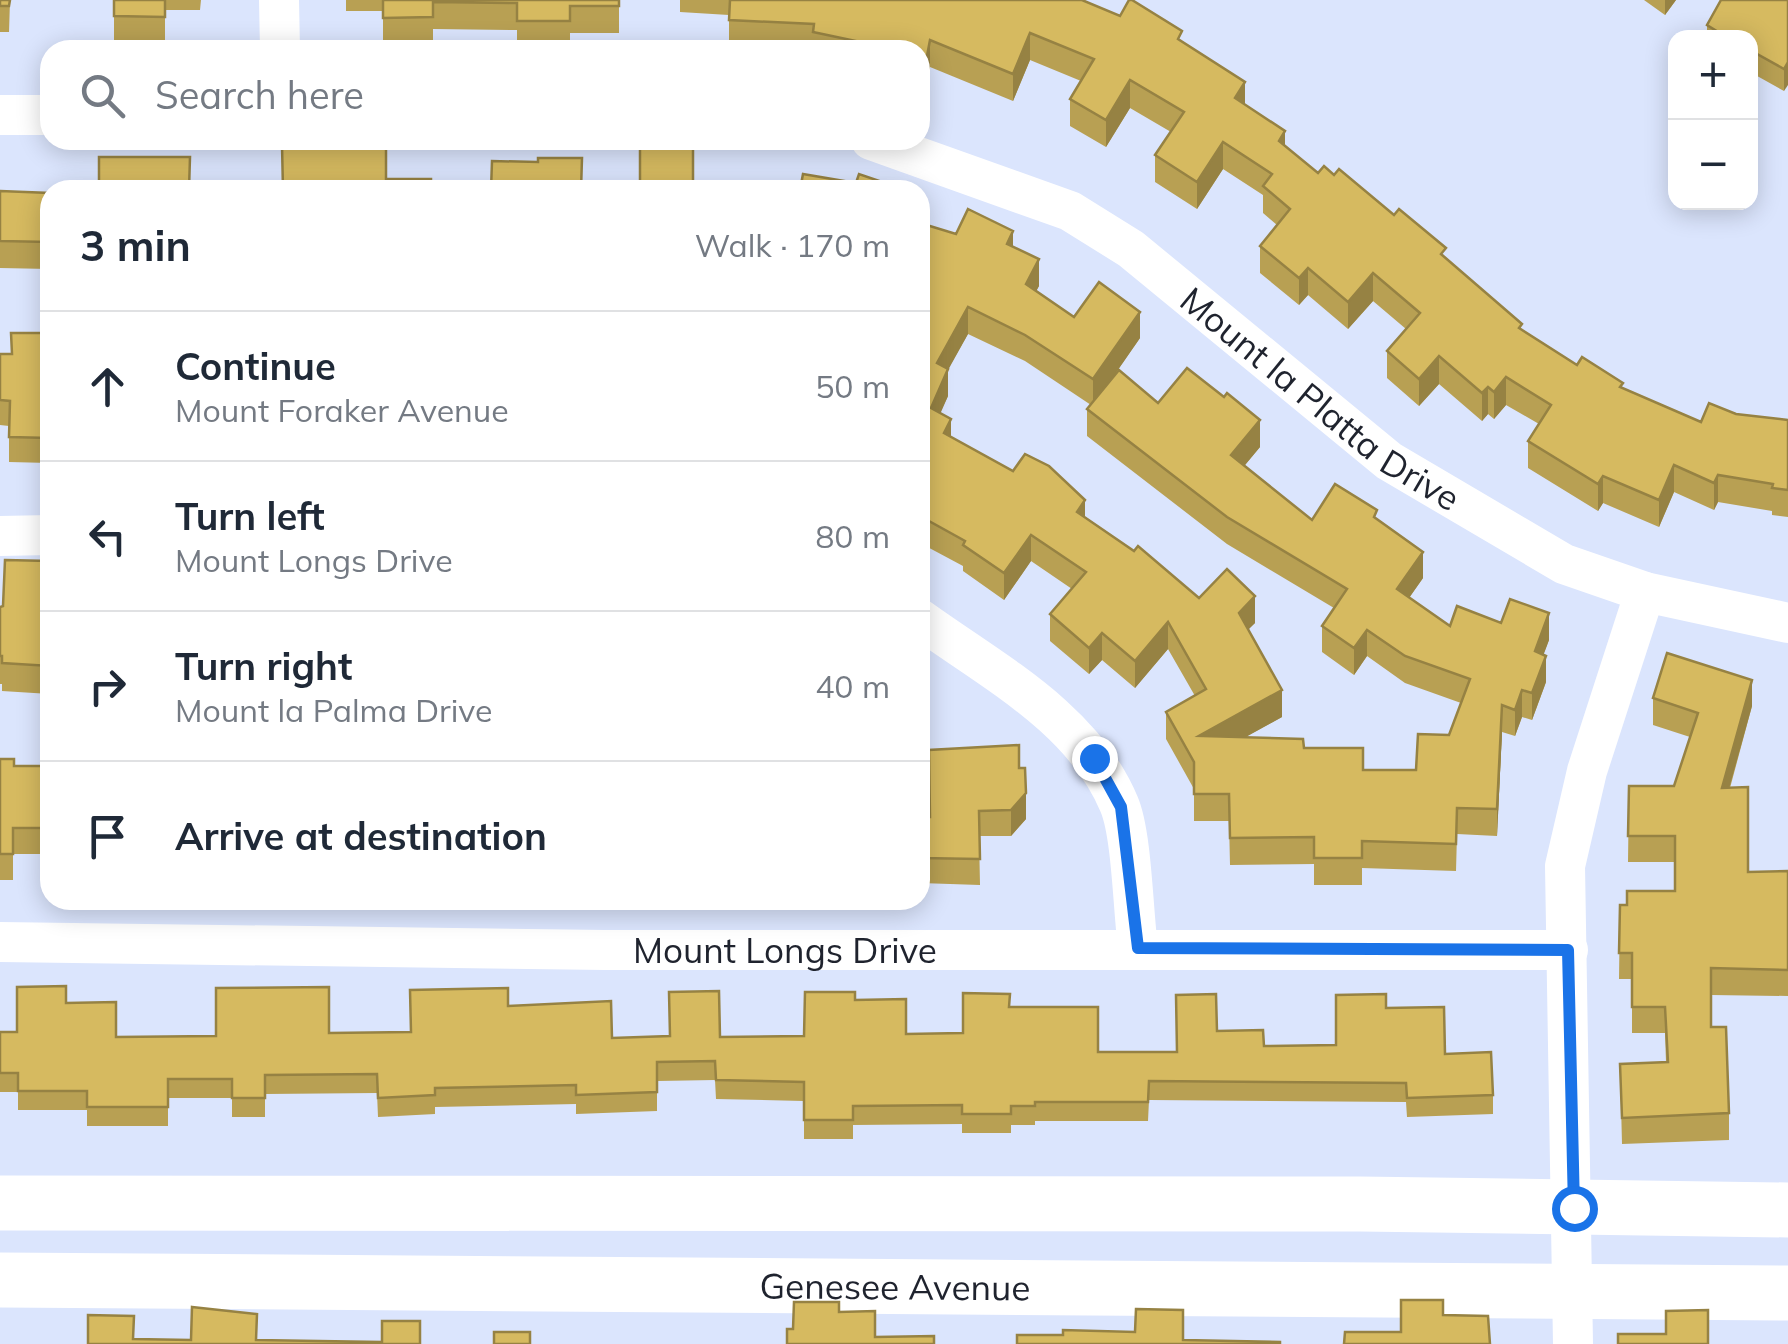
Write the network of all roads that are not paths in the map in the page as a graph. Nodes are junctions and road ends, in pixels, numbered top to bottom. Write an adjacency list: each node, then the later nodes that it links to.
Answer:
1 (278, 0): 2 (street)
2 (280, 40)
3 (0, 115): 4 (street)
4 (40, 115)
5 (899, 150): 8 (street, Mount la Platta Drive)
6 (40, 535): 7 (street)
7 (0, 536)
8 (1645, 592): 9 (street, Mount la Platta Drive); 13 (street)
9 (1788, 623)
10 (930, 626): 12 (street)
11 (0, 942): 12 (street, Mount Longs Drive)
12 (1138, 948): 13 (street, Mount Longs Drive)
13 (1568, 950): 15 (street)
14 (0, 1202): 15 (main road)
15 (1574, 1208): 16 (main road); 19 (street)
16 (1788, 1210)
17 (0, 1280): 19 (main road, Genesee Avenue)
18 (1788, 1292): 19 (main road, Genesee Avenue)
19 (1574, 1318)

